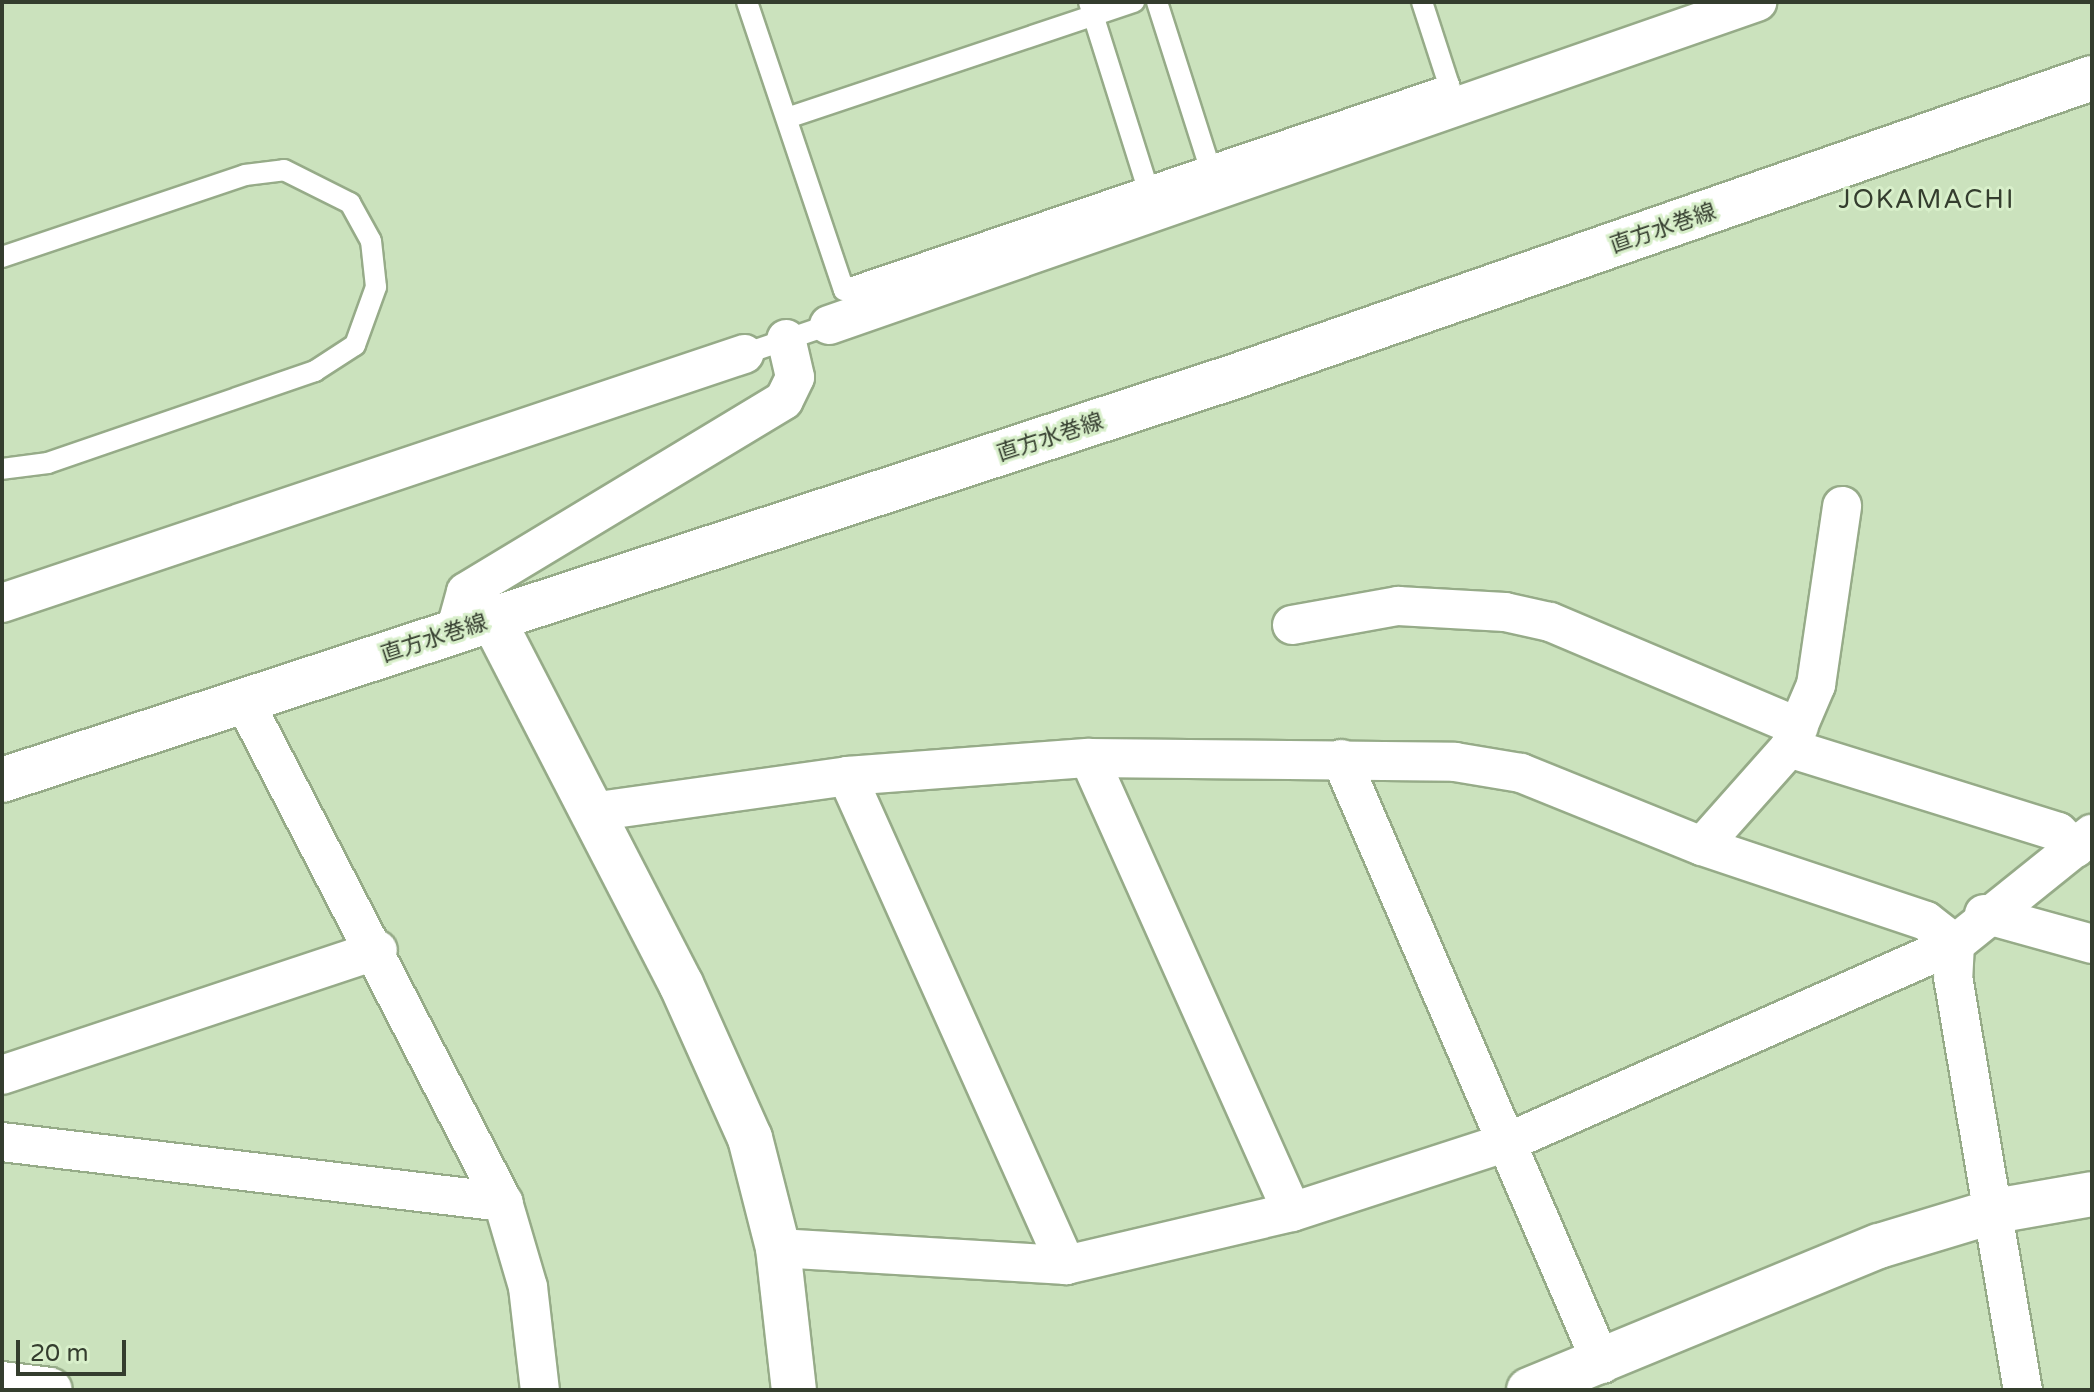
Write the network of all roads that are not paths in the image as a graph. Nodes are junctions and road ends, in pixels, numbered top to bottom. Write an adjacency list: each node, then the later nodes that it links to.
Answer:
1 (747, 2): 8 (lane)
2 (1134, 2): 6 (lane)
3 (1157, 2): 9 (lane)
4 (1422, 2): 9 (lane)
5 (1757, 2): 12 (street)
6 (1091, 9): 8 (lane); 10 (lane)
7 (2091, 78): 19 (main road, 直方水巻線)
8 (787, 118): 10 (lane)
9 (1210, 168): 10 (lane)
10 (1148, 189)
11 (2, 257): 15 (lane)
12 (829, 325): 13 (lane)
13 (786, 339): 14 (lane); 19 (street)
14 (744, 354): 17 (street)
15 (2, 469)
16 (1842, 506): 21 (street)
17 (2, 603)
18 (1292, 625): 21 (street)
19 (474, 626): 20 (main road, 直方水巻線); 26 (main road)
20 (244, 701): 25 (main road, 直方水巻線); 32 (street)
21 (1794, 738): 27 (street); 28 (street)
22 (1089, 758): 23 (street); 24 (street); 39 (street)
23 (1341, 759): 28 (street); 35 (street)
24 (847, 776): 26 (street); 41 (street)
25 (2, 780)
26 (592, 812): 40 (main road)
27 (2084, 841): 29 (street)
28 (1702, 846): 30 (street)
29 (1984, 914): 30 (street); 31 (street)
30 (1955, 944): 35 (street); 38 (street)
31 (2092, 944)
32 (378, 950): 33 (street); 37 (street)
33 (2, 1075)
34 (2, 1142): 37 (street)
35 (1508, 1142): 39 (street); 42 (street)
36 (2092, 1194): 38 (main road)
37 (503, 1202): 45 (street)
38 (1995, 1211): 42 (main road); 48 (street)
39 (1292, 1212): 41 (street)
40 (778, 1248): 41 (street); 46 (main road)
41 (1066, 1265)
42 (1602, 1364): 47 (main road)
43 (2, 1384): 44 (main road)
44 (50, 1390)
45 (540, 1390)
46 (794, 1390)
47 (1529, 1390)
48 (2023, 1390)

